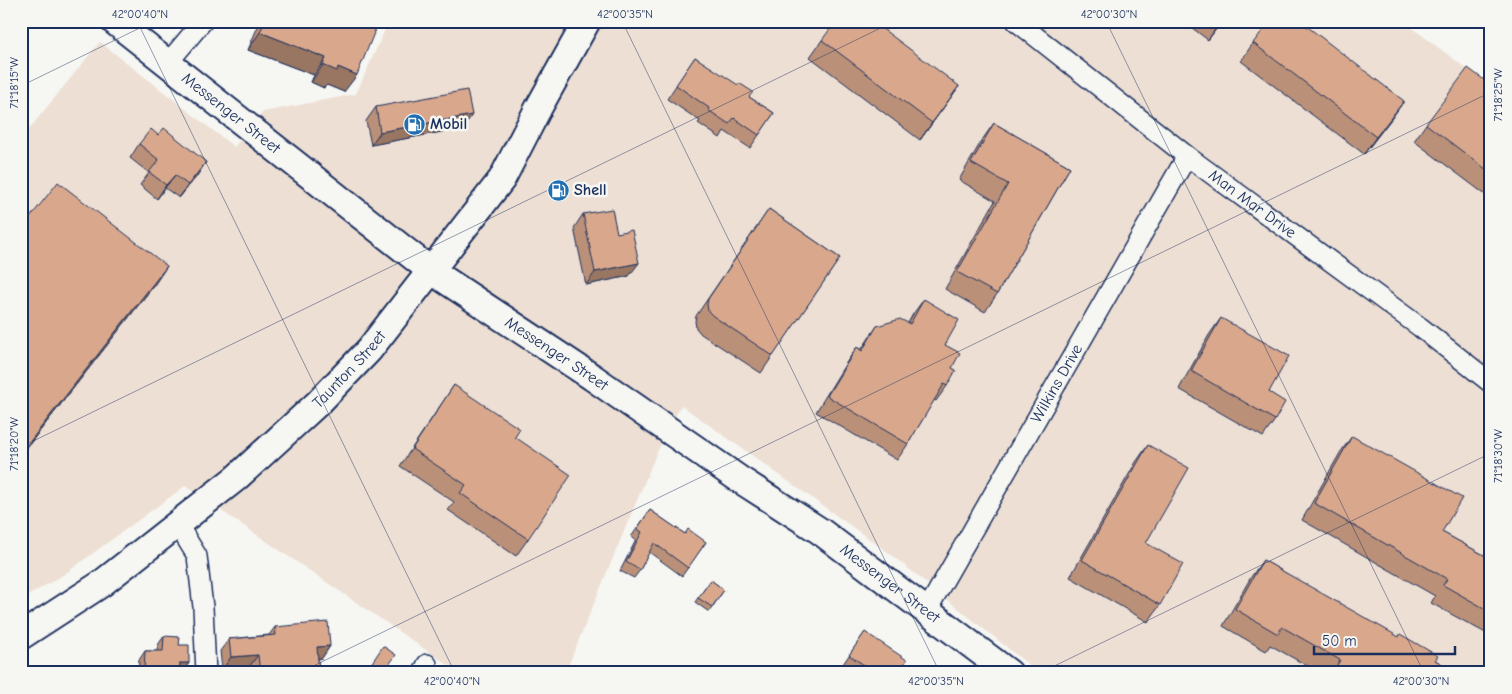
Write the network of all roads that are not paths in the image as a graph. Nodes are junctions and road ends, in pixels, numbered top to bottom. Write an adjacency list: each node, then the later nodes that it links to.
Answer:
1 (114, 21): 5 (main road, Messenger Street)
2 (203, 21): 5 (street)
3 (587, 21): 7 (main road, Taunton Street)
4 (1016, 21): 6 (street, Man Mar Drive)
5 (167, 64): 7 (main road, Messenger Street)
6 (1187, 156): 8 (street, Man Mar Drive); 10 (street, Wilkins Drive)
7 (430, 270): 9 (main road, Taunton Street); 10 (main road, Messenger Street)
8 (1491, 383)
9 (178, 525): 11 (main road, Taunton Street); 12 (street)
10 (927, 610): 13 (main road, Messenger Street)
11 (21, 636)
12 (206, 673)
13 (1009, 673)

